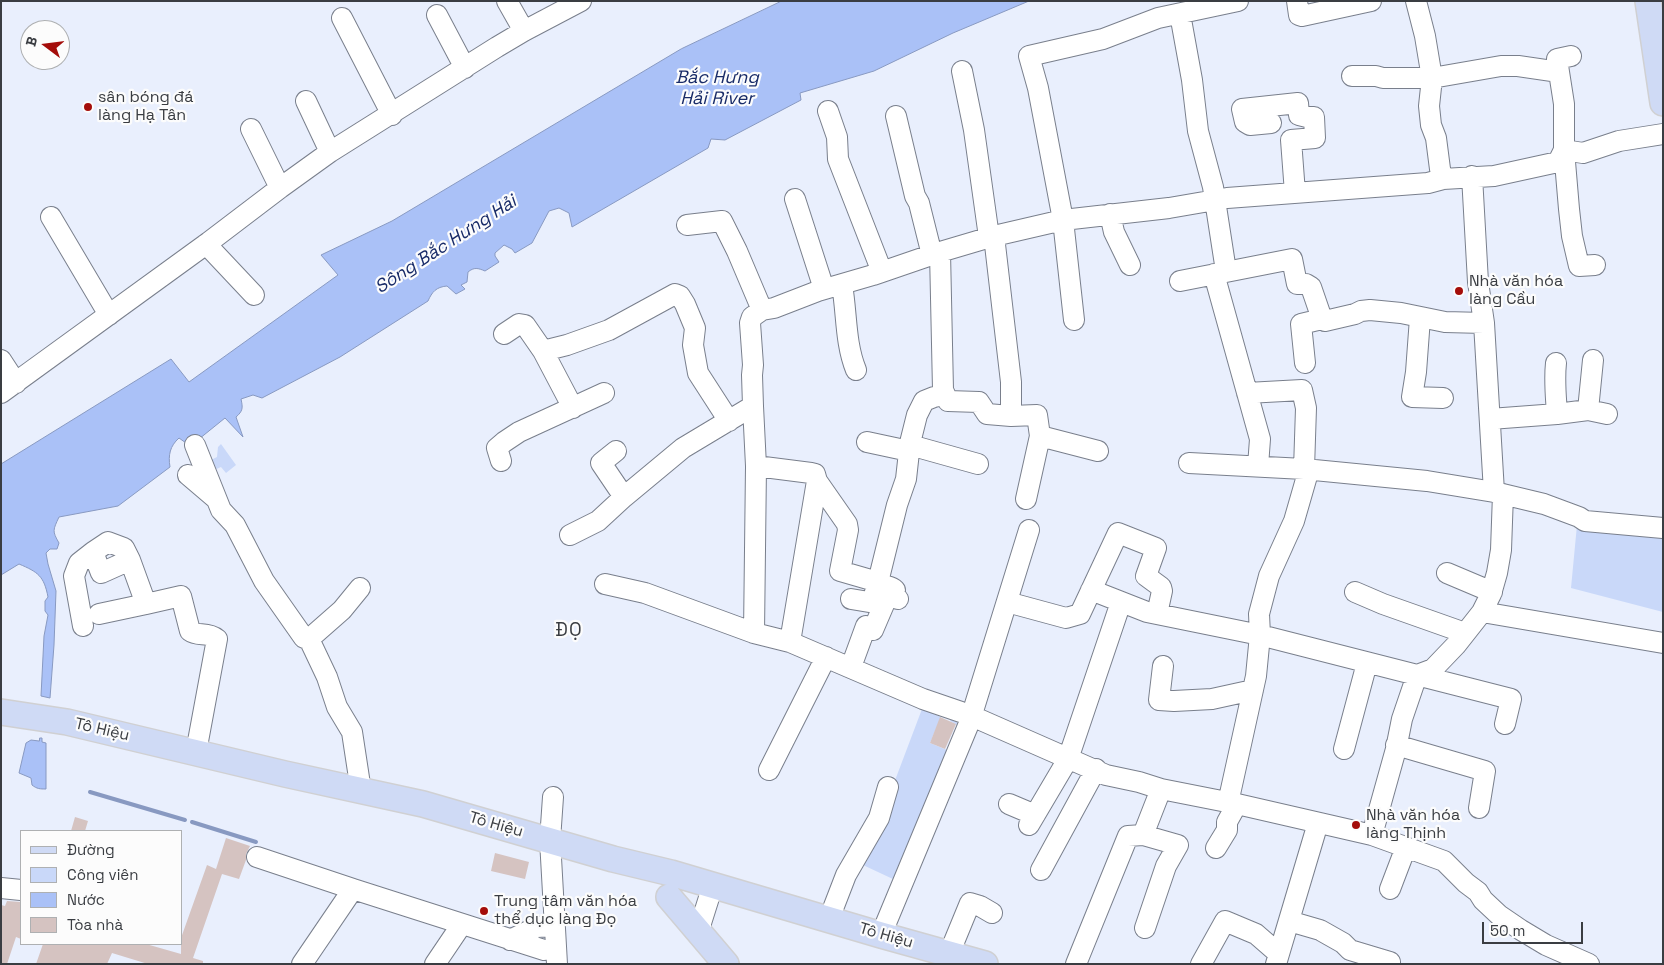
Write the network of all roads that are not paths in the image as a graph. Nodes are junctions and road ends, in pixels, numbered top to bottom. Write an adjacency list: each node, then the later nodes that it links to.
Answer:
1 (507, 1): 11 (street)
2 (581, 1): 11 (street)
3 (1238, 1): 8 (street)
4 (1297, 1): 5 (street)
5 (1371, 1)
6 (1416, 1): 17 (street)
7 (1648, 1): 19 (main road)
8 (1180, 14): 33 (street); 36 (street)
9 (437, 15): 13 (street)
10 (342, 18): 21 (street)
11 (524, 31): 13 (street)
12 (1572, 56): 15 (street)
13 (465, 68): 21 (street)
14 (962, 71): 38 (street)
15 (1559, 72): 17 (street); 26 (street)
16 (1352, 76): 17 (street)
17 (1432, 78): 29 (street)
18 (306, 101): 27 (street)
19 (1663, 103)
20 (828, 111): 43 (street)
21 (392, 115): 27 (street)
22 (896, 116): 40 (street)
23 (1271, 123): 31 (street)
24 (251, 129): 30 (street)
25 (1663, 134): 26 (street)
26 (1564, 150): 28 (street); 42 (street)
27 (330, 152): 30 (street)
28 (1472, 176): 29 (street); 53 (street)
29 (1443, 179): 31 (street)
30 (280, 188): 39 (street)
31 (1295, 193): 33 (street)
32 (795, 199): 46 (street)
33 (1216, 201): 34 (street); 44 (street)
34 (1110, 214): 36 (street); 41 (street)
35 (51, 217): 49 (street)
36 (1063, 220): 38 (street); 52 (street)
37 (687, 226): 48 (street)
38 (991, 236): 40 (street); 69 (street)
39 (206, 244): 47 (street); 49 (street)
40 (936, 254): 43 (street); 64 (street)
41 (1130, 265)
42 (1594, 265)
43 (882, 272): 46 (street)
44 (1220, 272): 45 (street); 51 (street); 62 (street)
45 (1180, 281)
46 (833, 287): 48 (street); 60 (street)
47 (254, 295)
48 (762, 310): 66 (street)
49 (109, 315): 61 (street)
50 (1420, 318): 51 (street); 53 (street); 65 (street)
51 (1322, 319): 58 (street)
52 (1074, 320)
53 (1484, 323): 70 (street)
54 (504, 334): 55 (street)
55 (543, 351): 67 (street); 71 (street)
56 (1, 360): 61 (street)
57 (1593, 360): 68 (street)
58 (1305, 363)
59 (1556, 363): 68 (street)
60 (856, 370)
61 (9, 388)
62 (1247, 393): 82 (street); 83 (street)
63 (604, 394): 67 (street)
64 (945, 395): 69 (street); 75 (street)
65 (1444, 398)
66 (753, 406): 71 (street); 81 (street)
67 (573, 408): 78 (street)
68 (1557, 414): 70 (street)
69 (1011, 416): 72 (street)
70 (1490, 419): 86 (street)
71 (729, 420): 87 (street)
72 (1040, 436): 77 (street); 88 (street)
73 (867, 442): 75 (street)
74 (195, 445): 89 (street)
75 (909, 448): 80 (street); 97 (street)
76 (616, 450): 87 (street)
77 (1098, 451)
78 (501, 461)
79 (1189, 463): 82 (street)
80 (978, 464)
81 (756, 466): 85 (street); 106 (street)
82 (1258, 466): 83 (street)
83 (1306, 469): 86 (street); 108 (street)
84 (188, 475): 89 (street)
85 (816, 481): 97 (street); 110 (street)
86 (1498, 493): 90 (street); 99 (street)
87 (624, 497): 92 (street)
88 (1026, 499)
89 (217, 500): 109 (street)
90 (1663, 528)
91 (1029, 530): 101 (street)
92 (570, 535)
93 (1447, 573): 99 (street)
94 (605, 584): 106 (street)
95 (360, 588): 109 (street)
96 (1091, 590): 101 (street); 102 (street); 105 (street)
97 (891, 591): 100 (street); 115 (street)
98 (1355, 592): 107 (street)
99 (1492, 592): 104 (street)
100 (851, 599)
101 (1006, 602): 119 (street)
102 (1121, 602): 105 (street); 124 (street)
103 (146, 604): 103 (street); 123 (street)
104 (1482, 612): 107 (street); 111 (street)
105 (1157, 614): 108 (street)
106 (760, 629): 110 (street)
107 (1465, 633): 116 (street)
108 (1260, 635): 113 (street); 117 (street)
109 (309, 639): 129 (street)
110 (790, 642): 112 (street)
111 (1663, 644)
112 (826, 657): 115 (street); 126 (street)
113 (1367, 663): 116 (street); 122 (street)
114 (1162, 666): 117 (street)
115 (851, 667): 119 (street)
116 (1416, 675): 120 (street); 121 (street)
117 (1253, 690): 131 (street)
118 (1, 712): 123 (main road, Tô Hiệu)
119 (969, 715): 124 (street); 155 (street)
120 (1505, 724)
121 (1396, 745): 133 (street); 136 (street)
122 (1344, 749)
123 (196, 752): 129 (main road, Tô Hiệu)
124 (1068, 759): 125 (street); 132 (street)
125 (1096, 769): 128 (street); 141 (street)
126 (769, 770)
127 (888, 787): 149 (street)
128 (1161, 789): 131 (street); 135 (street)
129 (361, 791): 137 (main road, Tô Hiệu)
130 (553, 797): 137 (street)
131 (1233, 803): 134 (street); 139 (street)
132 (1009, 804)
133 (1479, 808)
134 (1318, 823): 136 (street); 150 (street)
135 (1143, 834): 153 (street); 166 (street)
136 (1372, 835): 138 (street)
137 (550, 840): 142 (main road, Tô Hiệu); 152 (street)
138 (1406, 847): 145 (street); 161 (street)
139 (1216, 848)
140 (257, 857): 144 (street)
141 (1041, 870)
142 (712, 885): 149 (main road, Tô Hiệu); 154 (street)
143 (1, 888): 146 (street)
144 (354, 889): 151 (street); 162 (street)
145 (1390, 889)
146 (20, 890)
147 (669, 897): 154 (main road)
148 (992, 912): 157 (street)
149 (829, 919): 155 (main road, Tô Hiệu)
150 (1288, 921): 159 (street); 160 (street)
151 (462, 924): 156 (street); 163 (street)
152 (554, 926): 156 (street); 158 (street)
153 (1145, 928)
154 (700, 934): 164 (main road)
155 (881, 935): 157 (main road, Tô Hiệu)
156 (510, 940): 158 (street)
157 (949, 954): 165 (main road, Tô Hiệu)
158 (550, 957)
159 (1277, 959): 167 (street)
160 (1390, 962)
161 (1586, 963)
162 (302, 964)
163 (435, 964)
164 (726, 964)
165 (985, 964)
166 (1076, 964)
167 (1201, 964)

